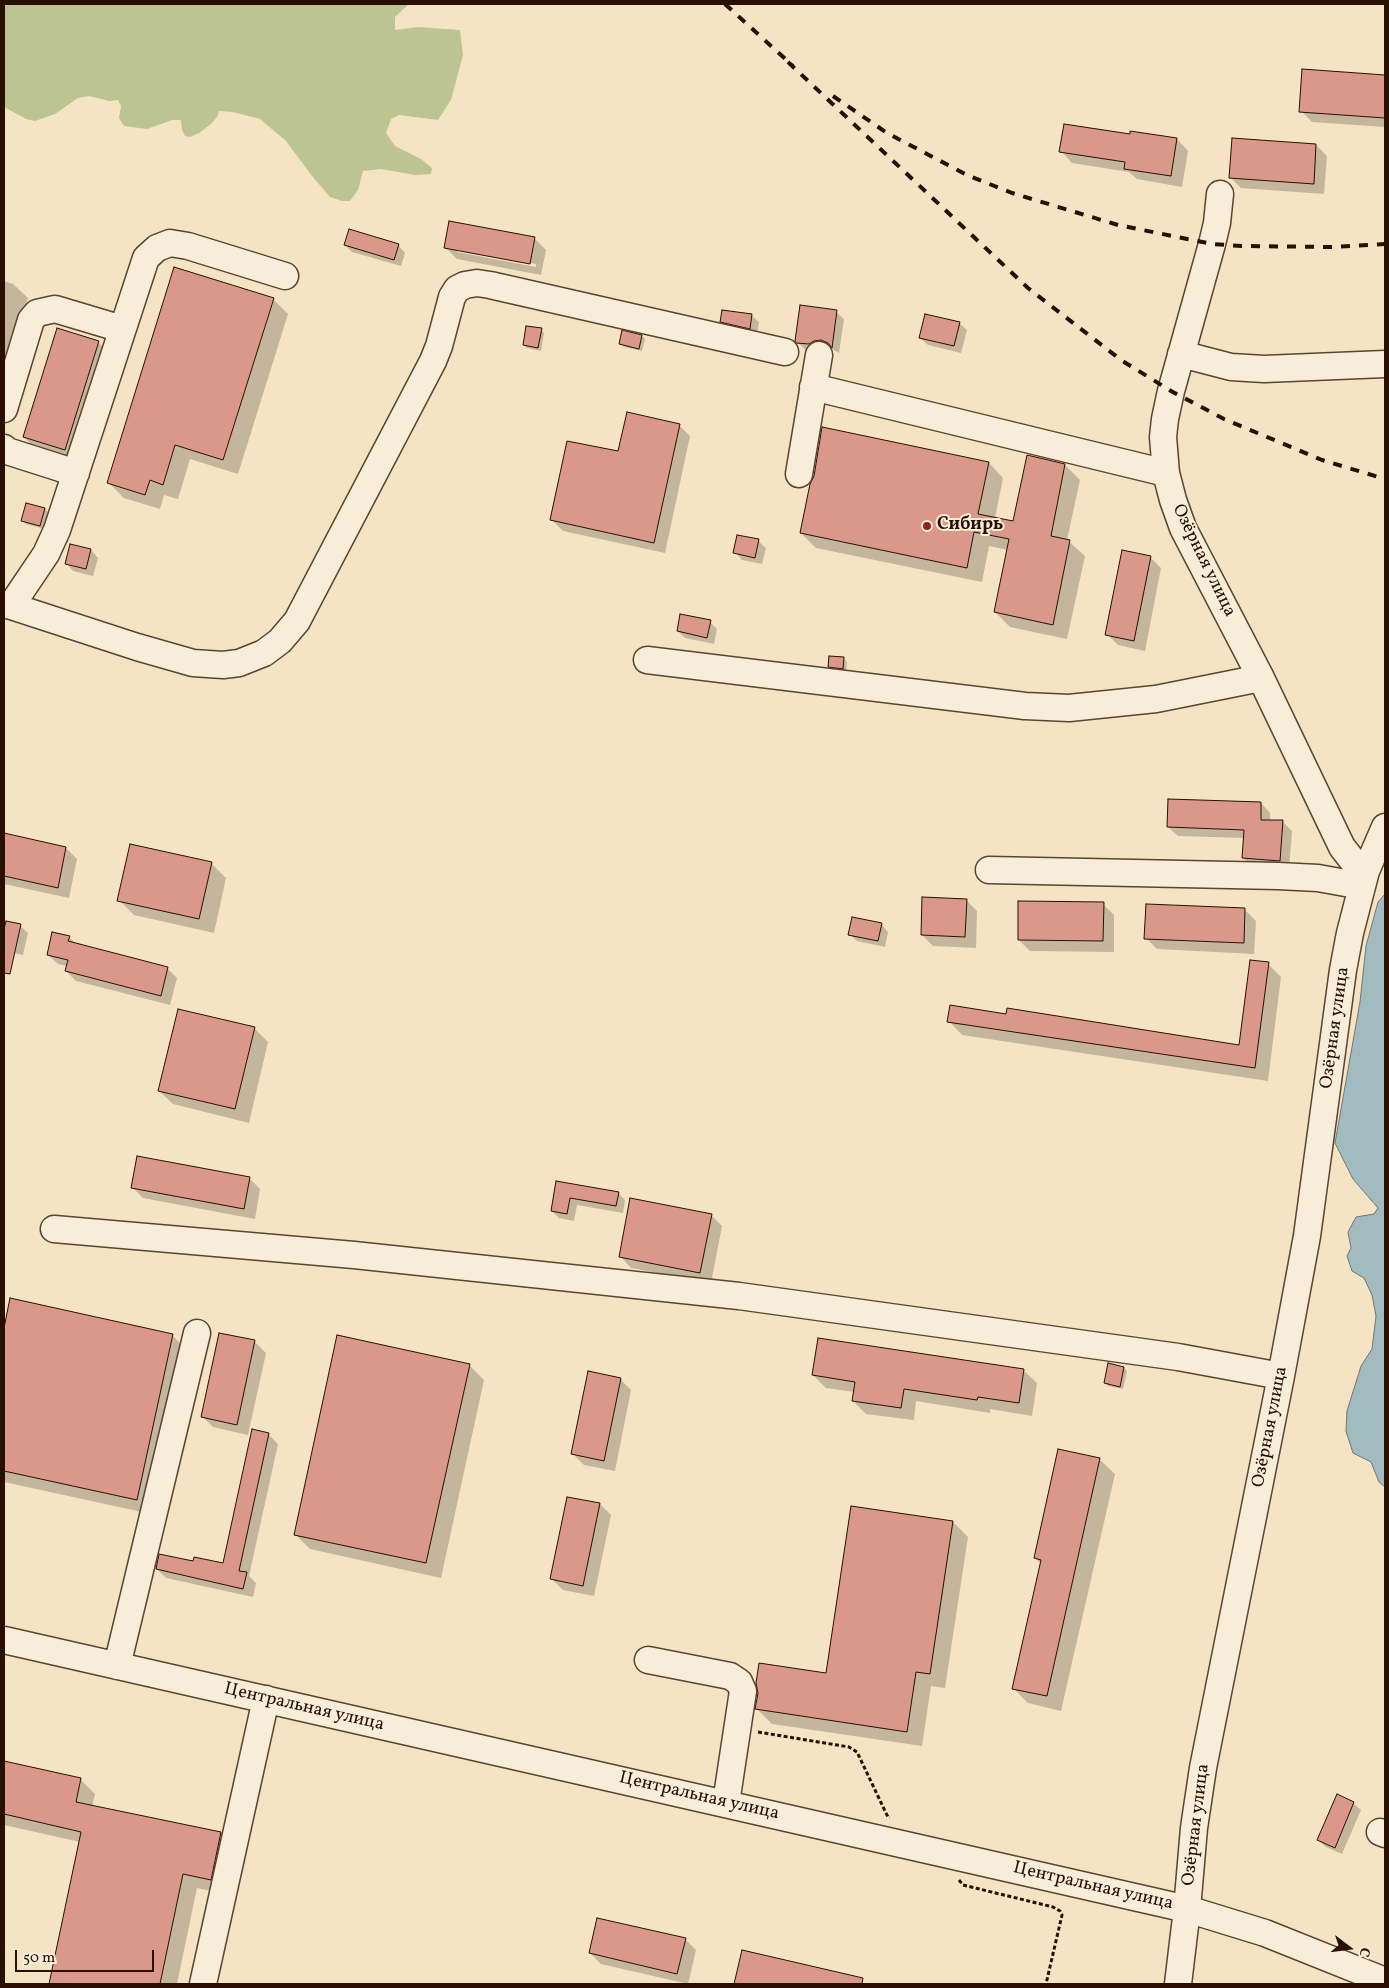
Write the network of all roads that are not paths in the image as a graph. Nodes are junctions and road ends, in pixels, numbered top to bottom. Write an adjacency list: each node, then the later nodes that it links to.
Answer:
1 (1220, 194): 5 (street, Озёрная улица)
2 (285, 276): 3 (street)
3 (122, 329): 9 (street); 11 (street)
4 (785, 352): 14 (street)
5 (1181, 354): 7 (street); 12 (street, Озёрная улица)
6 (818, 355): 8 (street)
7 (1385, 364)
8 (814, 387): 12 (street); 13 (street)
9 (4, 410)
10 (4, 448): 11 (street)
11 (76, 473): 14 (street)
12 (1166, 473): 16 (street, Озёрная улица)
13 (799, 474)
14 (7, 605)
15 (647, 660): 16 (street)
16 (1261, 678): 19 (street, Озёрная улица)
17 (1385, 827): 19 (street, Озёрная улица)
18 (988, 870): 19 (street)
19 (1364, 878): 22 (street, Озёрная улица)
20 (54, 1229): 22 (street)
21 (197, 1333): 25 (street)
22 (1281, 1376): 28 (street, Озёрная улица)
23 (4, 1640): 25 (street, Центральная улица)
24 (648, 1660): 27 (street)
25 (116, 1666): 26 (street, Центральная улица)
26 (266, 1699): 27 (street, Центральная улица); 30 (street)
27 (726, 1803): 28 (street, Центральная улица)
28 (1187, 1909): 29 (street, Центральная улица); 31 (street, Озёрная улица)
29 (1385, 1981)
30 (203, 1984)
31 (1178, 1984)

